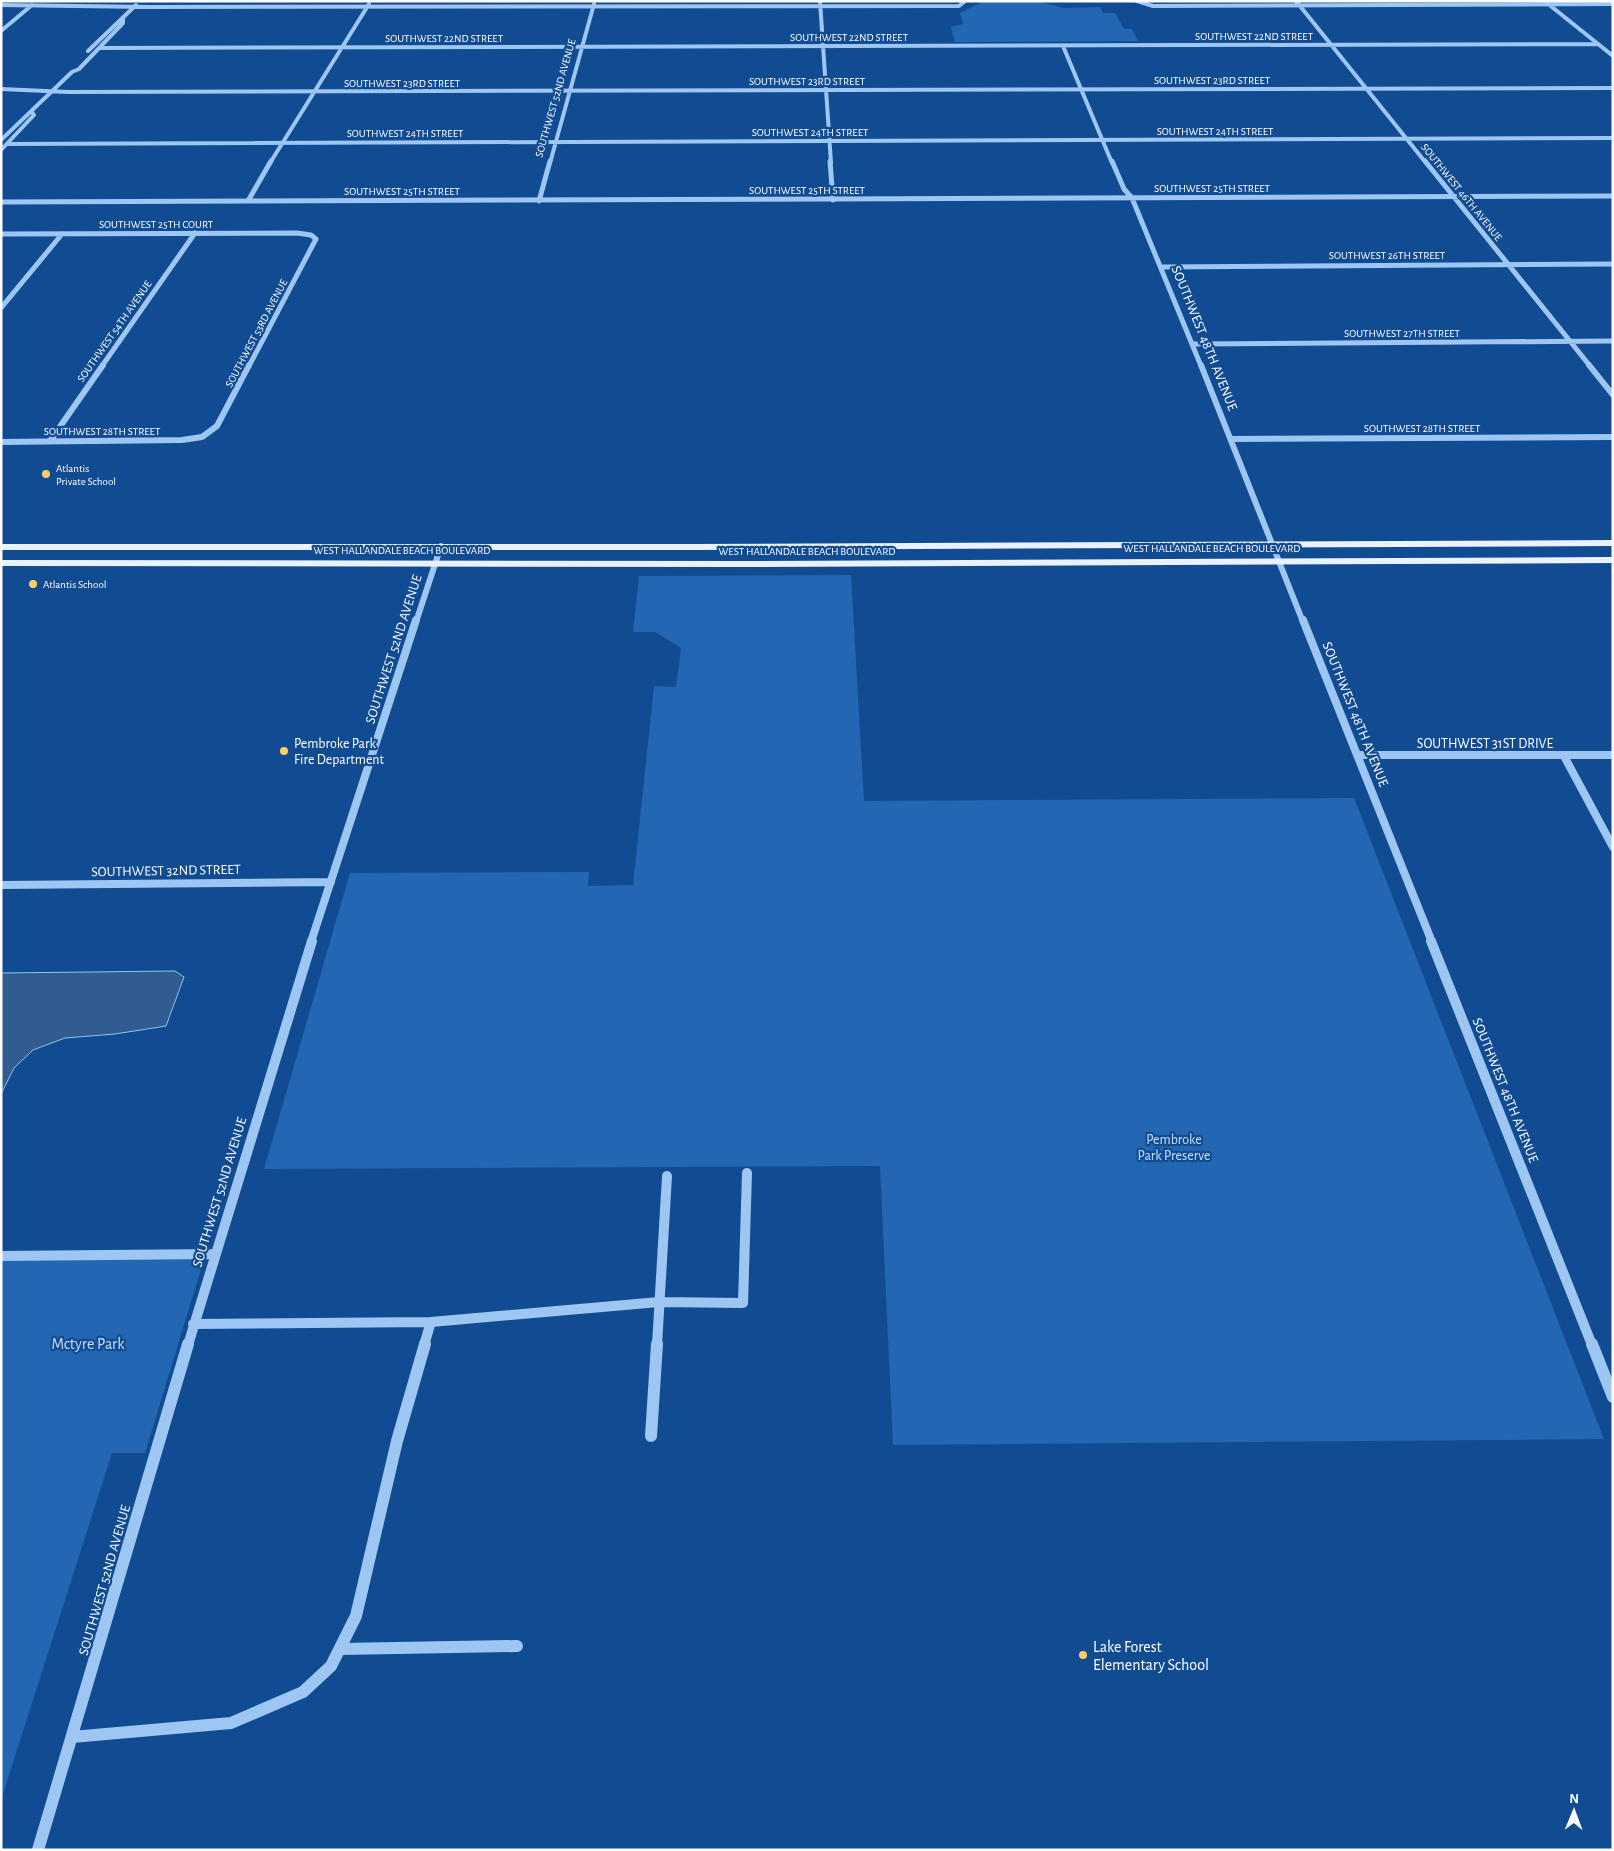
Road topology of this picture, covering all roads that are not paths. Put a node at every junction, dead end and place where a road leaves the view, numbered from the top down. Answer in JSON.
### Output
{"nodes":[{"id":1,"x":141,"y":1,"type":"edge"},
{"id":2,"x":371,"y":1,"type":"edge"},
{"id":3,"x":595,"y":1,"type":"edge"},
{"id":4,"x":965,"y":1,"type":"edge"},
{"id":5,"x":1137,"y":1,"type":"edge"},
{"id":6,"x":1296,"y":1,"type":"edge"},
{"id":7,"x":1546,"y":3,"type":"edge"},
{"id":8,"x":821,"y":4,"type":"edge"},
{"id":9,"x":1613,"y":4,"type":"edge"},
{"id":10,"x":1,"y":5,"type":"edge"},
{"id":11,"x":32,"y":5,"type":"junction"},
{"id":12,"x":1299,"y":6,"type":"junction"},
{"id":13,"x":135,"y":7,"type":"junction"},
{"id":14,"x":367,"y":7,"type":"junction"},
{"id":15,"x":593,"y":7,"type":"junction"},
{"id":16,"x":123,"y":19,"type":"junction"},
{"id":17,"x":1,"y":31,"type":"edge"},
{"id":18,"x":1332,"y":44,"type":"junction"},
{"id":19,"x":1598,"y":44,"type":"junction"},
{"id":20,"x":823,"y":46,"type":"junction"},
{"id":21,"x":1063,"y":46,"type":"junction"},
{"id":22,"x":341,"y":47,"type":"junction"},
{"id":23,"x":582,"y":47,"type":"junction"},
{"id":24,"x":100,"y":48,"type":"junction"},
{"id":25,"x":1613,"y":56,"type":"edge"},
{"id":26,"x":72,"y":72,"type":"junction"},
{"id":27,"x":1366,"y":88,"type":"junction"},
{"id":28,"x":1613,"y":88,"type":"edge"},
{"id":29,"x":1,"y":89,"type":"edge"},
{"id":30,"x":1082,"y":89,"type":"junction"},
{"id":31,"x":826,"y":90,"type":"junction"},
{"id":32,"x":53,"y":91,"type":"junction"},
{"id":33,"x":569,"y":91,"type":"junction"},
{"id":34,"x":313,"y":92,"type":"junction"},
{"id":35,"x":32,"y":112,"type":"junction"},
{"id":36,"x":1613,"y":138,"type":"edge"},
{"id":37,"x":1406,"y":139,"type":"junction"},
{"id":38,"x":1,"y":140,"type":"edge"},
{"id":39,"x":1102,"y":140,"type":"junction"},
{"id":40,"x":829,"y":141,"type":"junction"},
{"id":41,"x":556,"y":142,"type":"junction"},
{"id":42,"x":281,"y":143,"type":"junction"},
{"id":43,"x":7,"y":144,"type":"junction"},
{"id":44,"x":1,"y":150,"type":"edge"},
{"id":45,"x":1453,"y":196,"type":"junction"},
{"id":46,"x":1613,"y":196,"type":"edge"},
{"id":47,"x":1132,"y":198,"type":"junction"},
{"id":48,"x":539,"y":200,"type":"junction"},
{"id":49,"x":833,"y":200,"type":"junction"},
{"id":50,"x":248,"y":201,"type":"junction"},
{"id":51,"x":1,"y":202,"type":"edge"},
{"id":52,"x":195,"y":233,"type":"junction"},
{"id":53,"x":1,"y":234,"type":"edge"},
{"id":54,"x":62,"y":234,"type":"junction"},
{"id":55,"x":311,"y":235,"type":"joint"},
{"id":56,"x":1506,"y":264,"type":"junction"},
{"id":57,"x":1613,"y":264,"type":"edge"},
{"id":58,"x":1161,"y":266,"type":"junction"},
{"id":59,"x":1,"y":308,"type":"edge"},
{"id":60,"x":1570,"y":341,"type":"junction"},
{"id":61,"x":1613,"y":341,"type":"edge"},
{"id":62,"x":1192,"y":344,"type":"junction"},
{"id":63,"x":1613,"y":395,"type":"edge"},
{"id":64,"x":1613,"y":436,"type":"edge"},
{"id":65,"x":202,"y":437,"type":"joint"},
{"id":66,"x":1231,"y":439,"type":"junction"},
{"id":67,"x":50,"y":441,"type":"junction"},
{"id":68,"x":1,"y":442,"type":"edge"},
{"id":69,"x":1613,"y":543,"type":"edge"},
{"id":70,"x":1273,"y":545,"type":"junction"},
{"id":71,"x":441,"y":546,"type":"junction"},
{"id":72,"x":1,"y":547,"type":"edge"},
{"id":73,"x":694,"y":547,"type":"junction"},
{"id":74,"x":1613,"y":552,"type":"edge"},
{"id":75,"x":1280,"y":560,"type":"junction"},
{"id":76,"x":1569,"y":560,"type":"junction"},
{"id":77,"x":1613,"y":560,"type":"edge"},
{"id":78,"x":436,"y":562,"type":"junction"},
{"id":79,"x":1,"y":563,"type":"edge"},
{"id":80,"x":745,"y":564,"type":"junction"},
{"id":81,"x":1358,"y":755,"type":"junction"},
{"id":82,"x":1613,"y":755,"type":"edge"},
{"id":83,"x":1564,"y":756,"type":"junction"},
{"id":84,"x":1613,"y":847,"type":"edge"},
{"id":85,"x":331,"y":882,"type":"junction"},
{"id":86,"x":1,"y":885,"type":"edge"},
{"id":87,"x":747,"y":1173,"type":"dead end"},
{"id":88,"x":666,"y":1176,"type":"dead end"},
{"id":89,"x":214,"y":1254,"type":"junction"},
{"id":90,"x":1,"y":1256,"type":"edge"},
{"id":91,"x":659,"y":1302,"type":"junction"},
{"id":92,"x":431,"y":1322,"type":"junction"},
{"id":93,"x":193,"y":1324,"type":"junction"},
{"id":94,"x":1613,"y":1397,"type":"edge"},
{"id":95,"x":650,"y":1436,"type":"dead end"},
{"id":96,"x":517,"y":1646,"type":"dead end"},
{"id":97,"x":340,"y":1649,"type":"junction"},
{"id":98,"x":72,"y":1737,"type":"junction"},
{"id":99,"x":38,"y":1850,"type":"edge"}],
"edges":[{"from":1,"to":13,"type":"street"},
{"from":2,"to":14,"type":"street"},
{"from":3,"to":15,"type":"street","name":"SOUTHWEST 52ND AVENUE"},
{"from":4,"to":8,"type":"street"},
{"from":5,"to":12,"type":"street"},
{"from":6,"to":12,"type":"street","name":"SOUTHWEST 46TH AVENUE"},
{"from":7,"to":9,"type":"street"},
{"from":7,"to":12,"type":"street"},
{"from":7,"to":19,"type":"street"},
{"from":8,"to":15,"type":"street"},
{"from":8,"to":20,"type":"street"},
{"from":10,"to":11,"type":"street"},
{"from":11,"to":13,"type":"street"},
{"from":11,"to":17,"type":"street"},
{"from":12,"to":18,"type":"street","name":"SOUTHWEST 46TH AVENUE"},
{"from":13,"to":14,"type":"street"},
{"from":13,"to":16,"type":"street"},
{"from":14,"to":15,"type":"street"},
{"from":14,"to":22,"type":"street"},
{"from":15,"to":23,"type":"street","name":"SOUTHWEST 52ND AVENUE"},
{"from":16,"to":24,"type":"street"},
{"from":16,"to":26,"type":"street"},
{"from":18,"to":19,"type":"street","name":"SOUTHWEST 22ND STREET"},
{"from":18,"to":21,"type":"street","name":"SOUTHWEST 22ND STREET"},
{"from":18,"to":27,"type":"street","name":"SOUTHWEST 46TH AVENUE"},
{"from":19,"to":25,"type":"street"},
{"from":20,"to":21,"type":"street","name":"SOUTHWEST 22ND STREET"},
{"from":20,"to":23,"type":"street","name":"SOUTHWEST 22ND STREET"},
{"from":20,"to":31,"type":"street"},
{"from":21,"to":30,"type":"street","name":"SOUTHWEST 48TH AVENUE"},
{"from":22,"to":23,"type":"street","name":"SOUTHWEST 22ND STREET"},
{"from":22,"to":24,"type":"street","name":"SOUTHWEST 22ND STREET"},
{"from":22,"to":34,"type":"street"},
{"from":23,"to":33,"type":"street","name":"SOUTHWEST 52ND AVENUE"},
{"from":24,"to":26,"type":"street"},
{"from":26,"to":32,"type":"street"},
{"from":27,"to":28,"type":"street","name":"SOUTHWEST 23RD STREET"},
{"from":27,"to":30,"type":"street","name":"SOUTHWEST 23RD STREET"},
{"from":27,"to":37,"type":"street","name":"SOUTHWEST 46TH AVENUE"},
{"from":29,"to":32,"type":"street","name":"SOUTHWEST 23RD STREET"},
{"from":30,"to":31,"type":"street","name":"SOUTHWEST 23RD STREET"},
{"from":30,"to":39,"type":"street","name":"SOUTHWEST 48TH AVENUE"},
{"from":31,"to":33,"type":"street","name":"SOUTHWEST 23RD STREET"},
{"from":31,"to":40,"type":"street"},
{"from":32,"to":34,"type":"street","name":"SOUTHWEST 23RD STREET"},
{"from":32,"to":35,"type":"street"},
{"from":33,"to":34,"type":"street","name":"SOUTHWEST 23RD STREET"},
{"from":33,"to":41,"type":"street","name":"SOUTHWEST 52ND AVENUE"},
{"from":34,"to":42,"type":"street"},
{"from":35,"to":38,"type":"street"},
{"from":35,"to":43,"type":"street"},
{"from":36,"to":37,"type":"street","name":"SOUTHWEST 24TH STREET"},
{"from":37,"to":39,"type":"street","name":"SOUTHWEST 24TH STREET"},
{"from":37,"to":45,"type":"street","name":"SOUTHWEST 46TH AVENUE"},
{"from":39,"to":40,"type":"street","name":"SOUTHWEST 24TH STREET"},
{"from":39,"to":47,"type":"street","name":"SOUTHWEST 48TH AVENUE"},
{"from":40,"to":41,"type":"street","name":"SOUTHWEST 24TH STREET"},
{"from":40,"to":49,"type":"street"},
{"from":41,"to":42,"type":"street","name":"SOUTHWEST 24TH STREET"},
{"from":41,"to":48,"type":"street","name":"SOUTHWEST 52ND AVENUE"},
{"from":42,"to":43,"type":"street","name":"SOUTHWEST 24TH STREET"},
{"from":42,"to":50,"type":"street"},
{"from":43,"to":44,"type":"street"},
{"from":45,"to":46,"type":"street","name":"SOUTHWEST 25TH STREET"},
{"from":45,"to":47,"type":"street","name":"SOUTHWEST 25TH STREET"},
{"from":45,"to":56,"type":"street","name":"SOUTHWEST 46TH AVENUE"},
{"from":47,"to":49,"type":"street","name":"SOUTHWEST 25TH STREET"},
{"from":47,"to":58,"type":"street","name":"SOUTHWEST 48TH AVENUE"},
{"from":48,"to":49,"type":"street","name":"SOUTHWEST 25TH STREET"},
{"from":48,"to":50,"type":"street","name":"SOUTHWEST 25TH STREET"},
{"from":50,"to":51,"type":"street","name":"SOUTHWEST 25TH STREET"},
{"from":52,"to":54,"type":"street","name":"SOUTHWEST 25TH COURT"},
{"from":52,"to":55,"type":"street","name":"SOUTHWEST 25TH COURT"},
{"from":52,"to":67,"type":"street","name":"SOUTHWEST 54TH AVENUE"},
{"from":53,"to":54,"type":"street","name":"SOUTHWEST 25TH COURT"},
{"from":54,"to":59,"type":"street"},
{"from":55,"to":65,"type":"street","name":"SOUTHWEST 53RD AVENUE"},
{"from":56,"to":57,"type":"street","name":"SOUTHWEST 26TH STREET"},
{"from":56,"to":58,"type":"street","name":"SOUTHWEST 26TH STREET"},
{"from":56,"to":60,"type":"street","name":"SOUTHWEST 46TH AVENUE"},
{"from":58,"to":62,"type":"street","name":"SOUTHWEST 48TH AVENUE"},
{"from":60,"to":61,"type":"street","name":"SOUTHWEST 27TH STREET"},
{"from":60,"to":62,"type":"street","name":"SOUTHWEST 27TH STREET"},
{"from":60,"to":63,"type":"street","name":"SOUTHWEST 46TH AVENUE"},
{"from":62,"to":66,"type":"street","name":"SOUTHWEST 48TH AVENUE"},
{"from":64,"to":66,"type":"street","name":"SOUTHWEST 28TH STREET"},
{"from":65,"to":67,"type":"street","name":"SOUTHWEST 28TH STREET"},
{"from":66,"to":70,"type":"street","name":"SOUTHWEST 48TH AVENUE"},
{"from":67,"to":68,"type":"street","name":"SOUTHWEST 28TH STREET"},
{"from":69,"to":70,"type":"main road","name":"WEST HALLANDALE BEACH BOULEVARD"},
{"from":70,"to":73,"type":"main road","name":"WEST HALLANDALE BEACH BOULEVARD"},
{"from":70,"to":75,"type":"street","name":"SOUTHWEST 48TH AVENUE"},
{"from":71,"to":72,"type":"main road","name":"WEST HALLANDALE BEACH BOULEVARD"},
{"from":71,"to":73,"type":"main road","name":"WEST HALLANDALE BEACH BOULEVARD"},
{"from":71,"to":78,"type":"street","name":"SOUTHWEST 52ND AVENUE"},
{"from":73,"to":80,"type":"main road"},
{"from":74,"to":76,"type":"main road"},
{"from":75,"to":76,"type":"main road","name":"WEST HALLANDALE BEACH BOULEVARD"},
{"from":75,"to":80,"type":"main road","name":"WEST HALLANDALE BEACH BOULEVARD"},
{"from":75,"to":81,"type":"street","name":"SOUTHWEST 48TH AVENUE"},
{"from":76,"to":77,"type":"main road","name":"WEST HALLANDALE BEACH BOULEVARD"},
{"from":78,"to":79,"type":"main road","name":"WEST HALLANDALE BEACH BOULEVARD"},
{"from":78,"to":80,"type":"main road","name":"WEST HALLANDALE BEACH BOULEVARD"},
{"from":78,"to":85,"type":"street","name":"SOUTHWEST 52ND AVENUE"},
{"from":81,"to":83,"type":"street","name":"SOUTHWEST 31ST DRIVE"},
{"from":81,"to":94,"type":"street","name":"SOUTHWEST 48TH AVENUE"},
{"from":82,"to":83,"type":"street","name":"SOUTHWEST 31ST DRIVE"},
{"from":83,"to":84,"type":"street"},
{"from":85,"to":86,"type":"street","name":"SOUTHWEST 32ND STREET"},
{"from":85,"to":89,"type":"street","name":"SOUTHWEST 52ND AVENUE"},
{"from":87,"to":91,"type":"street"},
{"from":88,"to":91,"type":"street"},
{"from":89,"to":90,"type":"street"},
{"from":89,"to":93,"type":"street","name":"SOUTHWEST 52ND AVENUE"},
{"from":91,"to":92,"type":"street"},
{"from":91,"to":95,"type":"street"},
{"from":92,"to":93,"type":"street"},
{"from":92,"to":97,"type":"street"},
{"from":93,"to":98,"type":"street","name":"SOUTHWEST 52ND AVENUE"},
{"from":96,"to":97,"type":"street"},
{"from":97,"to":98,"type":"street"},
{"from":98,"to":99,"type":"street","name":"SOUTHWEST 52ND AVENUE"}]}
